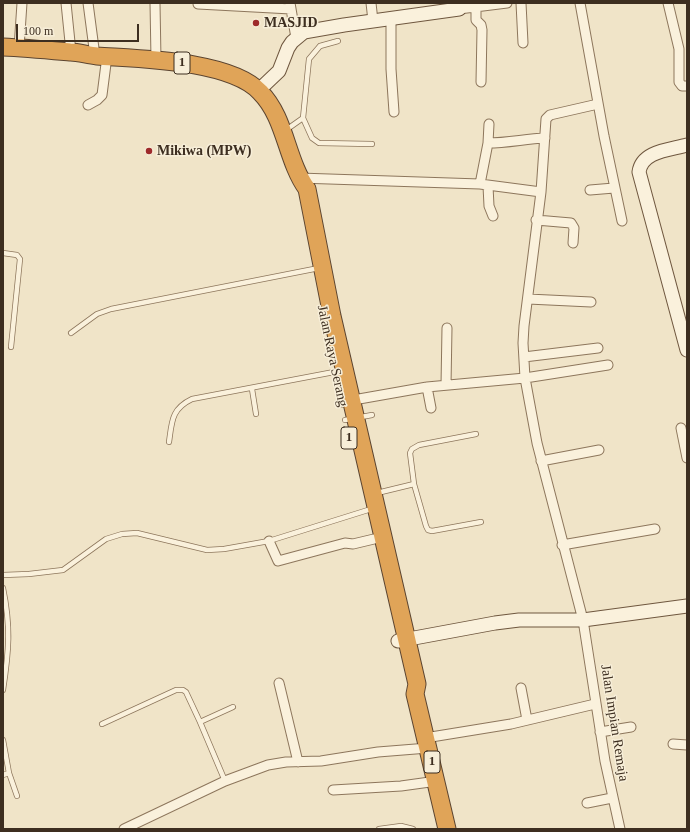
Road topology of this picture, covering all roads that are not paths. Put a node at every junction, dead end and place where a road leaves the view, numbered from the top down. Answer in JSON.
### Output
{"nodes":[{"id":1,"x":22,"y":3,"type":"edge"},
{"id":2,"x":66,"y":3,"type":"edge"},
{"id":3,"x":88,"y":3,"type":"edge"},
{"id":4,"x":155,"y":3,"type":"edge"},
{"id":5,"x":370,"y":3,"type":"edge"},
{"id":6,"x":507,"y":3,"type":"edge"},
{"id":7,"x":521,"y":3,"type":"edge"},
{"id":8,"x":580,"y":3,"type":"edge"},
{"id":9,"x":668,"y":3,"type":"edge"},
{"id":10,"x":198,"y":4,"type":"dead end"},
{"id":11,"x":476,"y":5,"type":"edge"},
{"id":12,"x":291,"y":6,"type":"edge"},
{"id":13,"x":460,"y":6,"type":"edge"},
{"id":14,"x":392,"y":18,"type":"junction"},
{"id":15,"x":373,"y":21,"type":"junction"},
{"id":16,"x":296,"y":38,"type":"junction"},
{"id":17,"x":338,"y":41,"type":"dead end"},
{"id":18,"x":523,"y":43,"type":"dead end"},
{"id":19,"x":11,"y":48,"type":"edge"},
{"id":20,"x":71,"y":52,"type":"junction"},
{"id":21,"x":101,"y":56,"type":"junction"},
{"id":22,"x":156,"y":59,"type":"junction"},
{"id":23,"x":481,"y":82,"type":"dead end"},
{"id":24,"x":687,"y":86,"type":"edge"},
{"id":25,"x":259,"y":90,"type":"junction"},
{"id":26,"x":598,"y":104,"type":"junction"},
{"id":27,"x":88,"y":105,"type":"dead end"},
{"id":28,"x":394,"y":112,"type":"dead end"},
{"id":29,"x":303,"y":118,"type":"junction"},
{"id":30,"x":489,"y":124,"type":"dead end"},
{"id":31,"x":283,"y":132,"type":"junction"},
{"id":32,"x":545,"y":138,"type":"junction"},
{"id":33,"x":488,"y":143,"type":"junction"},
{"id":34,"x":372,"y":144,"type":"dead end"},
{"id":35,"x":687,"y":145,"type":"edge"},
{"id":36,"x":299,"y":178,"type":"junction"},
{"id":37,"x":484,"y":185,"type":"junction"},
{"id":38,"x":614,"y":188,"type":"junction"},
{"id":39,"x":590,"y":190,"type":"dead end"},
{"id":40,"x":541,"y":192,"type":"junction"},
{"id":41,"x":493,"y":216,"type":"dead end"},
{"id":42,"x":536,"y":220,"type":"junction"},
{"id":43,"x":622,"y":221,"type":"dead end"},
{"id":44,"x":572,"y":243,"type":"dead end"},
{"id":45,"x":3,"y":253,"type":"edge"},
{"id":46,"x":318,"y":268,"type":"junction"},
{"id":47,"x":528,"y":299,"type":"junction"},
{"id":48,"x":591,"y":302,"type":"dead end"},
{"id":49,"x":447,"y":328,"type":"dead end"},
{"id":50,"x":71,"y":333,"type":"dead end"},
{"id":51,"x":11,"y":347,"type":"dead end"},
{"id":52,"x":598,"y":348,"type":"dead end"},
{"id":53,"x":687,"y":350,"type":"edge"},
{"id":54,"x":524,"y":357,"type":"junction"},
{"id":55,"x":608,"y":365,"type":"dead end"},
{"id":56,"x":334,"y":372,"type":"junction"},
{"id":57,"x":525,"y":378,"type":"junction"},
{"id":58,"x":446,"y":385,"type":"junction"},
{"id":59,"x":427,"y":387,"type":"junction"},
{"id":60,"x":252,"y":389,"type":"junction"},
{"id":61,"x":347,"y":401,"type":"junction"},
{"id":62,"x":431,"y":408,"type":"dead end"},
{"id":63,"x":256,"y":414,"type":"dead end"},
{"id":64,"x":681,"y":428,"type":"dead end"},
{"id":65,"x":476,"y":434,"type":"dead end"},
{"id":66,"x":169,"y":442,"type":"dead end"},
{"id":67,"x":599,"y":450,"type":"dead end"},
{"id":68,"x":687,"y":458,"type":"edge"},
{"id":69,"x":541,"y":461,"type":"junction"},
{"id":70,"x":414,"y":484,"type":"junction"},
{"id":71,"x":370,"y":500,"type":"junction"},
{"id":72,"x":482,"y":522,"type":"dead end"},
{"id":73,"x":655,"y":529,"type":"dead end"},
{"id":74,"x":374,"y":539,"type":"junction"},
{"id":75,"x":269,"y":541,"type":"junction"},
{"id":76,"x":562,"y":545,"type":"junction"},
{"id":77,"x":3,"y":575,"type":"edge"},
{"id":78,"x":3,"y":588,"type":"edge"},
{"id":79,"x":687,"y":606,"type":"edge"},
{"id":80,"x":583,"y":620,"type":"junction"},
{"id":81,"x":401,"y":640,"type":"junction"},
{"id":82,"x":279,"y":683,"type":"dead end"},
{"id":83,"x":521,"y":688,"type":"dead end"},
{"id":84,"x":3,"y":690,"type":"edge"},
{"id":85,"x":595,"y":704,"type":"junction"},
{"id":86,"x":233,"y":707,"type":"dead end"},
{"id":87,"x":527,"y":720,"type":"junction"},
{"id":88,"x":200,"y":722,"type":"junction"},
{"id":89,"x":102,"y":724,"type":"dead end"},
{"id":90,"x":631,"y":727,"type":"dead end"},
{"id":91,"x":600,"y":732,"type":"junction"},
{"id":92,"x":3,"y":740,"type":"edge"},
{"id":93,"x":426,"y":743,"type":"junction"},
{"id":94,"x":673,"y":744,"type":"dead end"},
{"id":95,"x":687,"y":745,"type":"edge"},
{"id":96,"x":298,"y":762,"type":"junction"},
{"id":97,"x":9,"y":773,"type":"junction"},
{"id":98,"x":3,"y":775,"type":"edge"},
{"id":99,"x":225,"y":781,"type":"junction"},
{"id":100,"x":437,"y":781,"type":"junction"},
{"id":101,"x":333,"y":790,"type":"dead end"},
{"id":102,"x":17,"y":796,"type":"dead end"},
{"id":103,"x":612,"y":798,"type":"junction"},
{"id":104,"x":587,"y":803,"type":"dead end"},
{"id":105,"x":124,"y":829,"type":"edge"},
{"id":106,"x":379,"y":829,"type":"edge"},
{"id":107,"x":413,"y":829,"type":"edge"},
{"id":108,"x":447,"y":829,"type":"edge"},
{"id":109,"x":620,"y":829,"type":"edge"}],
"edges":[{"from":1,"to":19,"type":"street"},
{"from":2,"to":20,"type":"street"},
{"from":3,"to":21,"type":"street"},
{"from":4,"to":22,"type":"street"},
{"from":5,"to":15,"type":"street"},
{"from":6,"to":11,"type":"street"},
{"from":7,"to":18,"type":"street"},
{"from":8,"to":26,"type":"street"},
{"from":9,"to":24,"type":"street"},
{"from":10,"to":12,"type":"street"},
{"from":11,"to":13,"type":"street"},
{"from":11,"to":23,"type":"street"},
{"from":12,"to":16,"type":"street"},
{"from":13,"to":14,"type":"street"},
{"from":14,"to":15,"type":"street"},
{"from":14,"to":28,"type":"street"},
{"from":15,"to":16,"type":"street"},
{"from":16,"to":25,"type":"street"},
{"from":17,"to":29,"type":"lane"},
{"from":19,"to":20,"type":"highway","name":"Jalan Raya Serang","number":"1"},
{"from":20,"to":21,"type":"highway","name":"Jalan Raya Serang","number":"1"},
{"from":21,"to":22,"type":"highway","name":"Jalan Raya Serang","number":"1"},
{"from":21,"to":27,"type":"street"},
{"from":22,"to":25,"type":"highway","name":"Jalan Raya Serang","number":"1"},
{"from":25,"to":31,"type":"highway","name":"Jalan Raya Serang","number":"1"},
{"from":26,"to":32,"type":"street","name":"Jalan Impian Remaja"},
{"from":26,"to":38,"type":"street"},
{"from":29,"to":31,"type":"lane"},
{"from":29,"to":34,"type":"lane"},
{"from":30,"to":33,"type":"street"},
{"from":31,"to":36,"type":"highway","name":"Jalan Raya Serang","number":"1"},
{"from":32,"to":33,"type":"street"},
{"from":32,"to":40,"type":"street","name":"Jalan Impian Remaja"},
{"from":33,"to":37,"type":"street"},
{"from":35,"to":53,"type":"street"},
{"from":36,"to":37,"type":"street"},
{"from":36,"to":46,"type":"highway","name":"Jalan Raya Serang","number":"1"},
{"from":37,"to":40,"type":"street"},
{"from":37,"to":41,"type":"street"},
{"from":38,"to":39,"type":"street"},
{"from":38,"to":43,"type":"street"},
{"from":40,"to":42,"type":"street","name":"Jalan Impian Remaja"},
{"from":42,"to":44,"type":"street"},
{"from":42,"to":47,"type":"street","name":"Jalan Impian Remaja"},
{"from":45,"to":51,"type":"lane"},
{"from":46,"to":50,"type":"lane"},
{"from":46,"to":56,"type":"highway","name":"Jalan Raya Serang","number":"1"},
{"from":46,"to":61,"type":"highway","name":"Jalan Raya Serang","number":"1"},
{"from":47,"to":48,"type":"street"},
{"from":47,"to":54,"type":"street","name":"Jalan Impian Remaja"},
{"from":49,"to":58,"type":"street"},
{"from":52,"to":54,"type":"street"},
{"from":54,"to":57,"type":"street","name":"Jalan Impian Remaja"},
{"from":55,"to":57,"type":"street"},
{"from":56,"to":60,"type":"lane"},
{"from":56,"to":61,"type":"highway","name":"Jalan Raya Serang","number":"1"},
{"from":57,"to":58,"type":"street"},
{"from":57,"to":69,"type":"street","name":"Jalan Impian Remaja"},
{"from":58,"to":59,"type":"street"},
{"from":59,"to":61,"type":"street"},
{"from":59,"to":62,"type":"street"},
{"from":60,"to":63,"type":"lane"},
{"from":60,"to":66,"type":"lane"},
{"from":61,"to":71,"type":"highway","name":"Jalan Raya Serang","number":"1"},
{"from":64,"to":68,"type":"street"},
{"from":65,"to":70,"type":"lane"},
{"from":67,"to":69,"type":"street"},
{"from":69,"to":76,"type":"street","name":"Jalan Impian Remaja"},
{"from":70,"to":71,"type":"lane"},
{"from":70,"to":72,"type":"lane"},
{"from":71,"to":74,"type":"highway","name":"Jalan Raya Serang","number":"1"},
{"from":71,"to":75,"type":"lane"},
{"from":71,"to":81,"type":"highway","name":"Jalan Raya Serang","number":"1"},
{"from":73,"to":76,"type":"street"},
{"from":74,"to":75,"type":"street"},
{"from":74,"to":81,"type":"highway","name":"Jalan Raya Serang","number":"1"},
{"from":75,"to":77,"type":"lane"},
{"from":76,"to":80,"type":"street","name":"Jalan Impian Remaja"},
{"from":78,"to":84,"type":"lane"},
{"from":79,"to":80,"type":"street"},
{"from":80,"to":81,"type":"street"},
{"from":80,"to":85,"type":"street","name":"Jalan Impian Remaja"},
{"from":81,"to":93,"type":"highway","name":"Jalan Raya Serang","number":"1"},
{"from":82,"to":96,"type":"street"},
{"from":83,"to":87,"type":"street"},
{"from":85,"to":87,"type":"street"},
{"from":85,"to":91,"type":"street","name":"Jalan Impian Remaja"},
{"from":86,"to":88,"type":"lane"},
{"from":87,"to":93,"type":"street"},
{"from":88,"to":89,"type":"lane"},
{"from":88,"to":99,"type":"lane"},
{"from":90,"to":91,"type":"street"},
{"from":91,"to":103,"type":"street","name":"Jalan Impian Remaja"},
{"from":92,"to":97,"type":"lane"},
{"from":93,"to":96,"type":"street"},
{"from":93,"to":100,"type":"highway","name":"Jalan Raya Serang","number":"1"},
{"from":94,"to":95,"type":"street"},
{"from":96,"to":99,"type":"street"},
{"from":97,"to":98,"type":"lane"},
{"from":97,"to":102,"type":"lane"},
{"from":99,"to":105,"type":"street"},
{"from":100,"to":101,"type":"street"},
{"from":100,"to":108,"type":"highway","name":"Jalan Raya Serang","number":"1"},
{"from":103,"to":104,"type":"street"},
{"from":103,"to":109,"type":"street","name":"Jalan Impian Remaja"},
{"from":106,"to":107,"type":"lane"}]}
